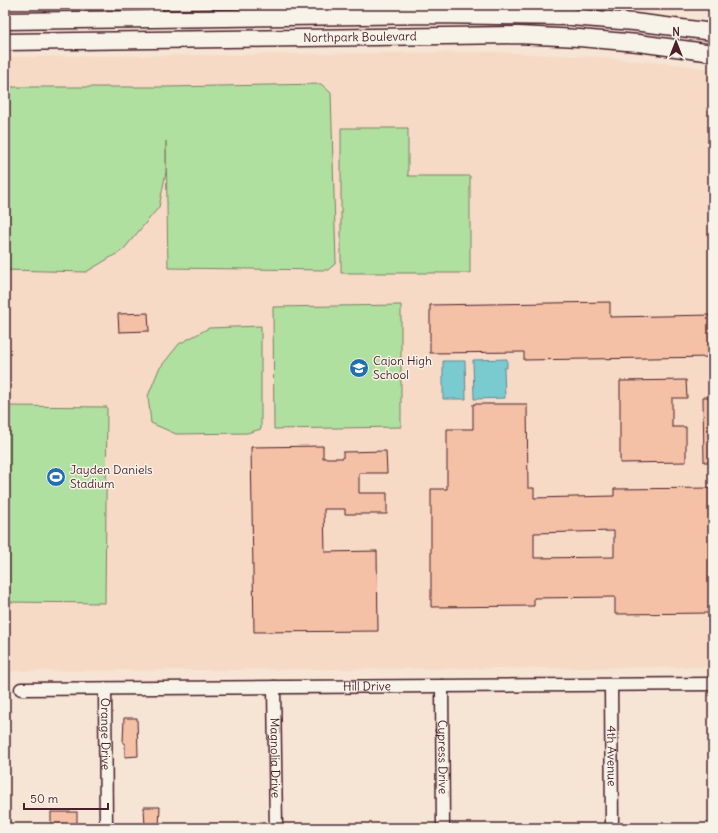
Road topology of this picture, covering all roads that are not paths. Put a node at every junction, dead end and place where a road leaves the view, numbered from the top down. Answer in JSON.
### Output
{"nodes":[{"id":1,"x":434,"y":10,"type":"edge"},
{"id":2,"x":156,"y":12,"type":"edge"},
{"id":3,"x":5,"y":21,"type":"edge"},
{"id":4,"x":713,"y":32,"type":"edge"},
{"id":5,"x":156,"y":40,"type":"junction"},
{"id":6,"x":5,"y":42,"type":"edge"},
{"id":7,"x":713,"y":53,"type":"edge"},
{"id":8,"x":713,"y":684,"type":"edge"},
{"id":9,"x":611,"y":685,"type":"junction"},
{"id":10,"x":442,"y":686,"type":"junction"},
{"id":11,"x":274,"y":688,"type":"junction"},
{"id":12,"x":105,"y":689,"type":"junction"},
{"id":13,"x":21,"y":690,"type":"dead end"},
{"id":14,"x":106,"y":828,"type":"edge"},
{"id":15,"x":276,"y":828,"type":"edge"},
{"id":16,"x":443,"y":828,"type":"edge"},
{"id":17,"x":612,"y":828,"type":"edge"}],
"edges":[{"from":1,"to":2,"type":"main road"},
{"from":1,"to":4,"type":"main road"},
{"from":2,"to":3,"type":"main road"},
{"from":2,"to":5,"type":"main road"},
{"from":5,"to":6,"type":"main road","name":"Northpark Boulevard"},
{"from":5,"to":7,"type":"main road","name":"Northpark Boulevard"},
{"from":8,"to":9,"type":"street","name":"Hill Drive"},
{"from":9,"to":10,"type":"street","name":"Hill Drive"},
{"from":9,"to":17,"type":"street","name":"4th Avenue"},
{"from":10,"to":11,"type":"street","name":"Hill Drive"},
{"from":10,"to":16,"type":"street","name":"Cypress Drive"},
{"from":11,"to":12,"type":"street","name":"Hill Drive"},
{"from":11,"to":15,"type":"street","name":"Magnolia Drive"},
{"from":12,"to":13,"type":"street","name":"Hill Drive"},
{"from":12,"to":14,"type":"street","name":"Orange Drive"}]}
